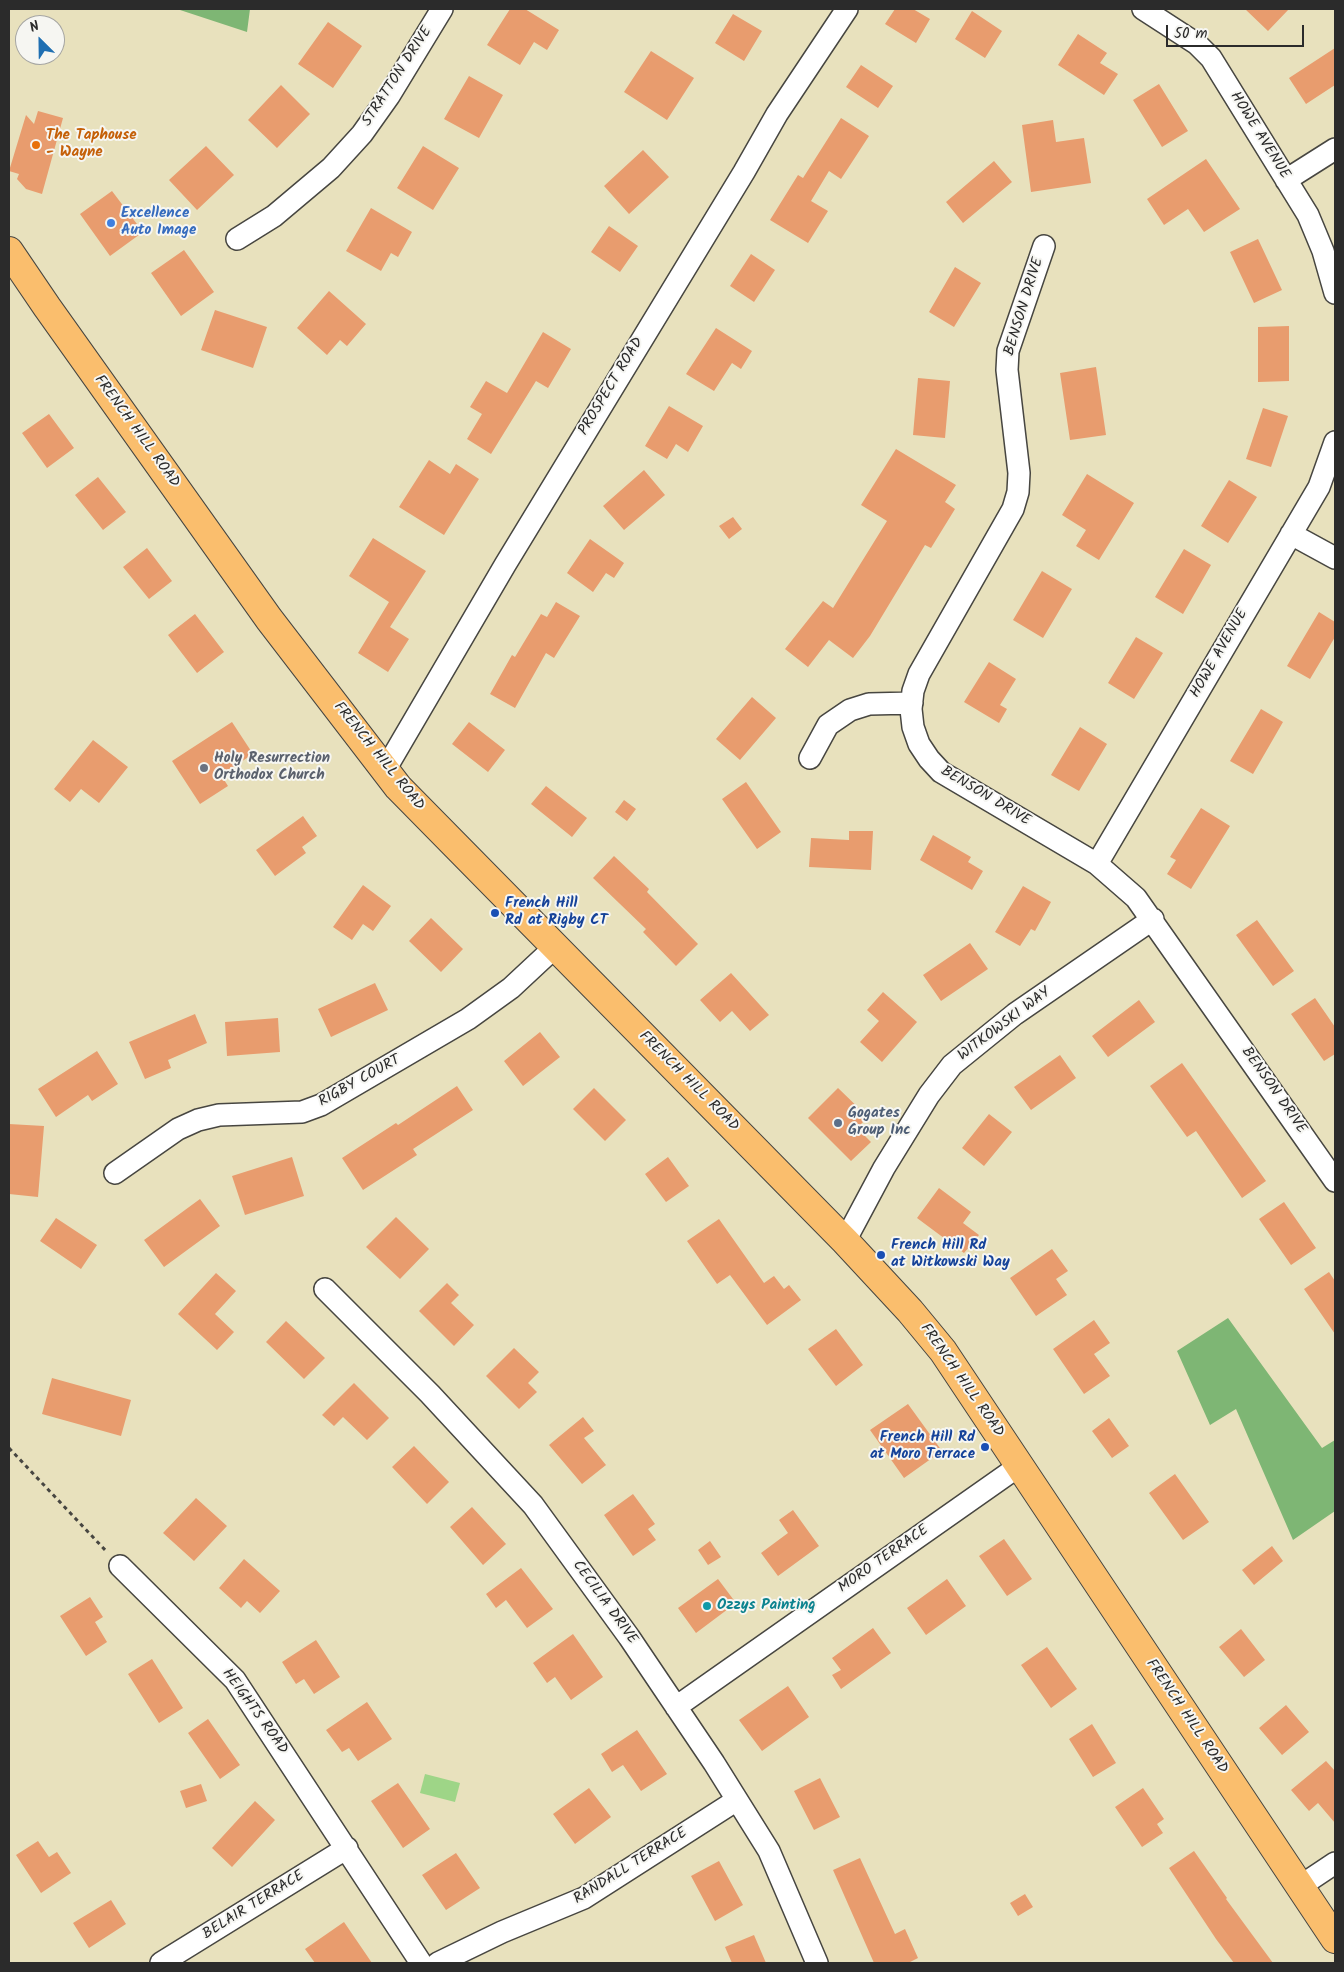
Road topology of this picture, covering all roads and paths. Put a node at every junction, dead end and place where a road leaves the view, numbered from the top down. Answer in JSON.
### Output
{"nodes":[{"id":1,"x":442,"y":9,"type":"edge"},
{"id":2,"x":847,"y":9,"type":"edge"},
{"id":3,"x":1143,"y":9,"type":"edge"},
{"id":4,"x":1335,"y":149,"type":"edge"},
{"id":5,"x":1286,"y":180,"type":"junction"},
{"id":6,"x":237,"y":239,"type":"dead end"},
{"id":7,"x":1044,"y":246,"type":"dead end"},
{"id":8,"x":9,"y":250,"type":"edge"},
{"id":9,"x":1335,"y":293,"type":"edge"},
{"id":10,"x":1335,"y":442,"type":"edge"},
{"id":11,"x":1291,"y":534,"type":"junction"},
{"id":12,"x":1335,"y":558,"type":"edge"},
{"id":13,"x":912,"y":703,"type":"junction"},
{"id":14,"x":810,"y":758,"type":"dead end"},
{"id":15,"x":385,"y":770,"type":"junction"},
{"id":16,"x":1097,"y":864,"type":"junction"},
{"id":17,"x":1153,"y":919,"type":"junction"},
{"id":18,"x":555,"y":947,"type":"junction"},
{"id":19,"x":115,"y":1173,"type":"dead end"},
{"id":20,"x":1335,"y":1181,"type":"edge"},
{"id":21,"x":845,"y":1241,"type":"junction"},
{"id":22,"x":325,"y":1289,"type":"dead end"},
{"id":23,"x":9,"y":1448,"type":"edge"},
{"id":24,"x":1019,"y":1466,"type":"junction"},
{"id":25,"x":120,"y":1566,"type":"joint"},
{"id":26,"x":676,"y":1707,"type":"junction"},
{"id":27,"x":738,"y":1800,"type":"junction"},
{"id":28,"x":347,"y":1848,"type":"junction"},
{"id":29,"x":1335,"y":1863,"type":"edge"},
{"id":30,"x":1299,"y":1887,"type":"junction"},
{"id":31,"x":1335,"y":1939,"type":"edge"},
{"id":32,"x":161,"y":1963,"type":"edge"},
{"id":33,"x":421,"y":1963,"type":"edge"},
{"id":34,"x":438,"y":1963,"type":"edge"},
{"id":35,"x":817,"y":1963,"type":"edge"}],
"edges":[{"from":1,"to":6,"type":"street","name":"STRATTON DRIVE"},
{"from":2,"to":15,"type":"street","name":"PROSPECT ROAD"},
{"from":3,"to":5,"type":"street","name":"HOWE AVENUE"},
{"from":4,"to":5,"type":"street"},
{"from":5,"to":9,"type":"street","name":"HOWE AVENUE"},
{"from":7,"to":13,"type":"street","name":"BENSON DRIVE"},
{"from":8,"to":15,"type":"main road","name":"FRENCH HILL ROAD"},
{"from":10,"to":11,"type":"street","name":"HOWE AVENUE"},
{"from":11,"to":12,"type":"street"},
{"from":11,"to":16,"type":"street","name":"HOWE AVENUE"},
{"from":13,"to":14,"type":"street"},
{"from":13,"to":16,"type":"street","name":"BENSON DRIVE"},
{"from":15,"to":18,"type":"main road","name":"FRENCH HILL ROAD"},
{"from":16,"to":17,"type":"street","name":"BENSON DRIVE"},
{"from":17,"to":20,"type":"street","name":"BENSON DRIVE"},
{"from":17,"to":21,"type":"street","name":"WITKOWSKI WAY"},
{"from":18,"to":19,"type":"street","name":"RIGBY COURT"},
{"from":18,"to":21,"type":"main road","name":"FRENCH HILL ROAD"},
{"from":21,"to":24,"type":"main road","name":"FRENCH HILL ROAD"},
{"from":22,"to":26,"type":"street","name":"CECILIA DRIVE"},
{"from":23,"to":25,"type":"path"},
{"from":24,"to":26,"type":"street","name":"MORO TERRACE"},
{"from":24,"to":30,"type":"main road","name":"FRENCH HILL ROAD"},
{"from":25,"to":28,"type":"street","name":"HEIGHTS ROAD"},
{"from":26,"to":27,"type":"street","name":"CECILIA DRIVE"},
{"from":27,"to":34,"type":"street","name":"RANDALL TERRACE"},
{"from":27,"to":35,"type":"street","name":"CECILIA DRIVE"},
{"from":28,"to":32,"type":"street","name":"BELAIR TERRACE"},
{"from":28,"to":33,"type":"street","name":"HEIGHTS ROAD"},
{"from":29,"to":30,"type":"street"},
{"from":30,"to":31,"type":"main road","name":"FRENCH HILL ROAD"}]}
